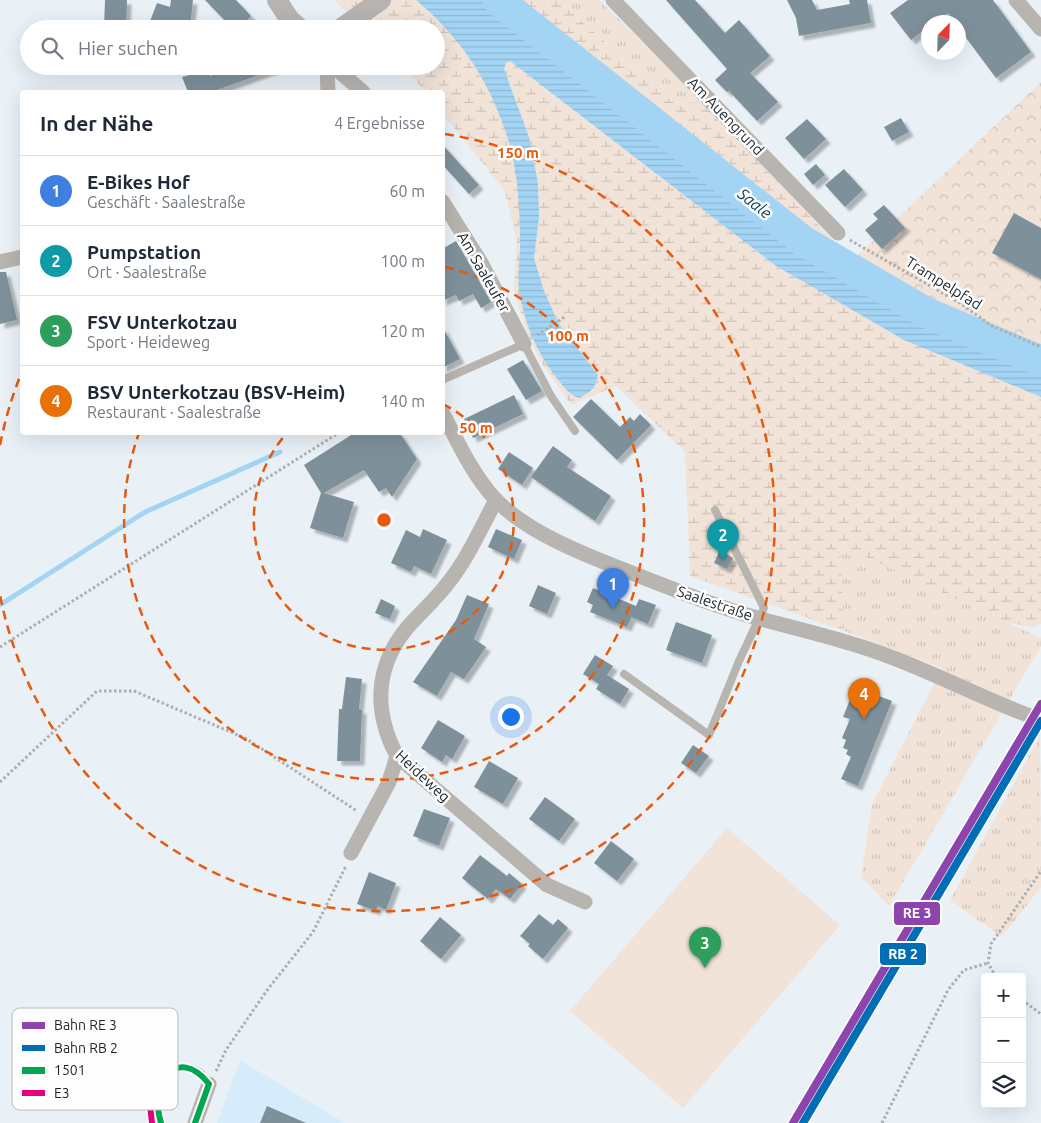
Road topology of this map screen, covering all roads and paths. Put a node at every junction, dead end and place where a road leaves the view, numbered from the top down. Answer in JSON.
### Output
{"nodes":[{"id":1,"x":277,"y":0,"type":"edge"},
{"id":2,"x":381,"y":0,"type":"edge"},
{"id":3,"x":613,"y":0,"type":"edge"},
{"id":4,"x":1016,"y":0,"type":"edge"},
{"id":5,"x":290,"y":20,"type":"edge"},
{"id":6,"x":354,"y":20,"type":"edge"},
{"id":7,"x":1041,"y":29,"type":"edge"},
{"id":8,"x":327,"y":75,"type":"edge"},
{"id":9,"x":343,"y":75,"type":"edge"},
{"id":10,"x":328,"y":90,"type":"edge"},
{"id":11,"x":361,"y":90,"type":"edge"},
{"id":12,"x":445,"y":205,"type":"edge"},
{"id":13,"x":838,"y":233,"type":"joint"},
{"id":14,"x":20,"y":257,"type":"edge"},
{"id":15,"x":0,"y":262,"type":"edge"},
{"id":16,"x":566,"y":316,"type":"dead end"},
{"id":17,"x":527,"y":342,"type":"junction"},
{"id":18,"x":1041,"y":347,"type":"edge"},
{"id":19,"x":445,"y":379,"type":"edge"},
{"id":20,"x":445,"y":417,"type":"edge"},
{"id":21,"x":575,"y":431,"type":"dead end"},
{"id":22,"x":335,"y":435,"type":"edge"},
{"id":23,"x":496,"y":500,"type":"junction"},
{"id":24,"x":714,"y":510,"type":"dead end"},
{"id":25,"x":759,"y":619,"type":"junction"},
{"id":26,"x":0,"y":647,"type":"edge"},
{"id":27,"x":624,"y":674,"type":"dead end"},
{"id":28,"x":1041,"y":720,"type":"edge"},
{"id":29,"x":397,"y":756,"type":"junction"},
{"id":30,"x":0,"y":782,"type":"edge"},
{"id":31,"x":370,"y":819,"type":"junction"},
{"id":32,"x":352,"y":853,"type":"joint"},
{"id":33,"x":1041,"y":871,"type":"edge"},
{"id":34,"x":585,"y":902,"type":"dead end"},
{"id":35,"x":988,"y":963,"type":"junction"},
{"id":36,"x":994,"y":973,"type":"edge"},
{"id":37,"x":1026,"y":1003,"type":"edge"},
{"id":38,"x":1041,"y":1014,"type":"edge"},
{"id":39,"x":178,"y":1068,"type":"edge"},
{"id":40,"x":209,"y":1084,"type":"junction"},
{"id":41,"x":160,"y":1110,"type":"edge"},
{"id":42,"x":161,"y":1123,"type":"edge"},
{"id":43,"x":195,"y":1123,"type":"edge"},
{"id":44,"x":882,"y":1123,"type":"edge"}],
"edges":[{"from":1,"to":5,"type":"street"},
{"from":2,"to":6,"type":"street"},
{"from":3,"to":13,"type":"street","name":"Am Auengrund"},
{"from":4,"to":7,"type":"street"},
{"from":8,"to":10,"type":"street"},
{"from":9,"to":11,"type":"street"},
{"from":12,"to":17,"type":"street","name":"Am Saaleufer"},
{"from":13,"to":18,"type":"path","name":"Trampelpfad"},
{"from":14,"to":15,"type":"street"},
{"from":16,"to":17,"type":"path"},
{"from":17,"to":19,"type":"lane"},
{"from":17,"to":21,"type":"lane","name":"Am Saaleufer"},
{"from":20,"to":23,"type":"street","name":"Saalestraße"},
{"from":22,"to":26,"type":"path"},
{"from":23,"to":25,"type":"street","name":"Saalestraße"},
{"from":23,"to":29,"type":"street","name":"Heideweg"},
{"from":24,"to":25,"type":"lane"},
{"from":25,"to":27,"type":"lane"},
{"from":25,"to":28,"type":"street","name":"Saalestraße"},
{"from":29,"to":31,"type":"street"},
{"from":29,"to":34,"type":"street","name":"Heideweg"},
{"from":30,"to":31,"type":"path"},
{"from":31,"to":32,"type":"street"},
{"from":32,"to":40,"type":"path"},
{"from":33,"to":35,"type":"path"},
{"from":35,"to":36,"type":"path"},
{"from":35,"to":44,"type":"path"},
{"from":37,"to":38,"type":"path"},
{"from":39,"to":40,"type":"lane"},
{"from":40,"to":43,"type":"street"},
{"from":41,"to":42,"type":"lane"}]}
